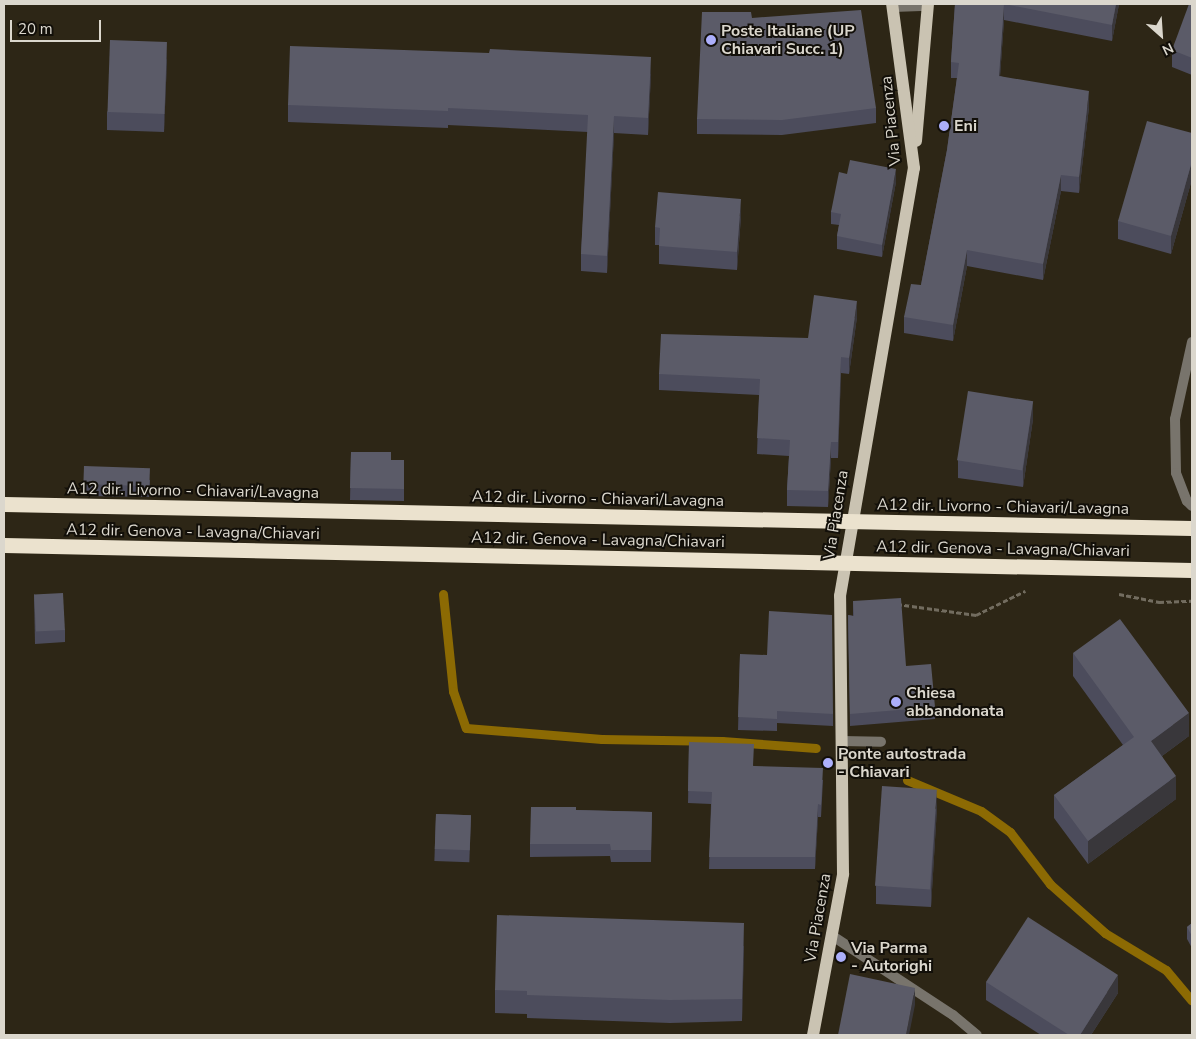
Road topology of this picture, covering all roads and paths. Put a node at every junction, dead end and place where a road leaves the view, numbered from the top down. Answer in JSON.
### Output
{"nodes":[{"id":1,"x":928,"y":5,"type":"edge"},
{"id":2,"x":893,"y":6,"type":"edge"},
{"id":3,"x":914,"y":168,"type":"junction"},
{"id":4,"x":1192,"y":342,"type":"edge"},
{"id":5,"x":4,"y":504,"type":"edge"},
{"id":6,"x":1192,"y":506,"type":"edge"},
{"id":7,"x":1192,"y":528,"type":"edge"},
{"id":8,"x":4,"y":545,"type":"edge"},
{"id":9,"x":1192,"y":570,"type":"edge"},
{"id":10,"x":1033,"y":586,"type":"dead end"},
{"id":11,"x":1113,"y":592,"type":"dead end"},
{"id":12,"x":1192,"y":601,"type":"edge"},
{"id":13,"x":888,"y":603,"type":"edge"},
{"id":14,"x":842,"y":740,"type":"junction"},
{"id":15,"x":881,"y":742,"type":"dead end"},
{"id":16,"x":831,"y":935,"type":"junction"},
{"id":17,"x":813,"y":1035,"type":"edge"},
{"id":18,"x":977,"y":1035,"type":"edge"}],
"edges":[{"from":1,"to":2,"type":"street"},
{"from":1,"to":3,"type":"main road"},
{"from":2,"to":3,"type":"main road","name":"Via Piacenza"},
{"from":3,"to":14,"type":"main road","name":"Via Piacenza"},
{"from":4,"to":6,"type":"street"},
{"from":5,"to":7,"type":"highway","name":"A12 dir. Livorno - Chiavari/Lavagna","bridge":true},
{"from":8,"to":9,"type":"highway","name":"A12 dir. Genova - Lavagna/Chiavari","bridge":true},
{"from":10,"to":13,"type":"path"},
{"from":11,"to":12,"type":"path"},
{"from":14,"to":15,"type":"street"},
{"from":14,"to":16,"type":"main road","name":"Via Piacenza"},
{"from":16,"to":17,"type":"main road","name":"Via Piacenza"},
{"from":16,"to":18,"type":"street"}]}
